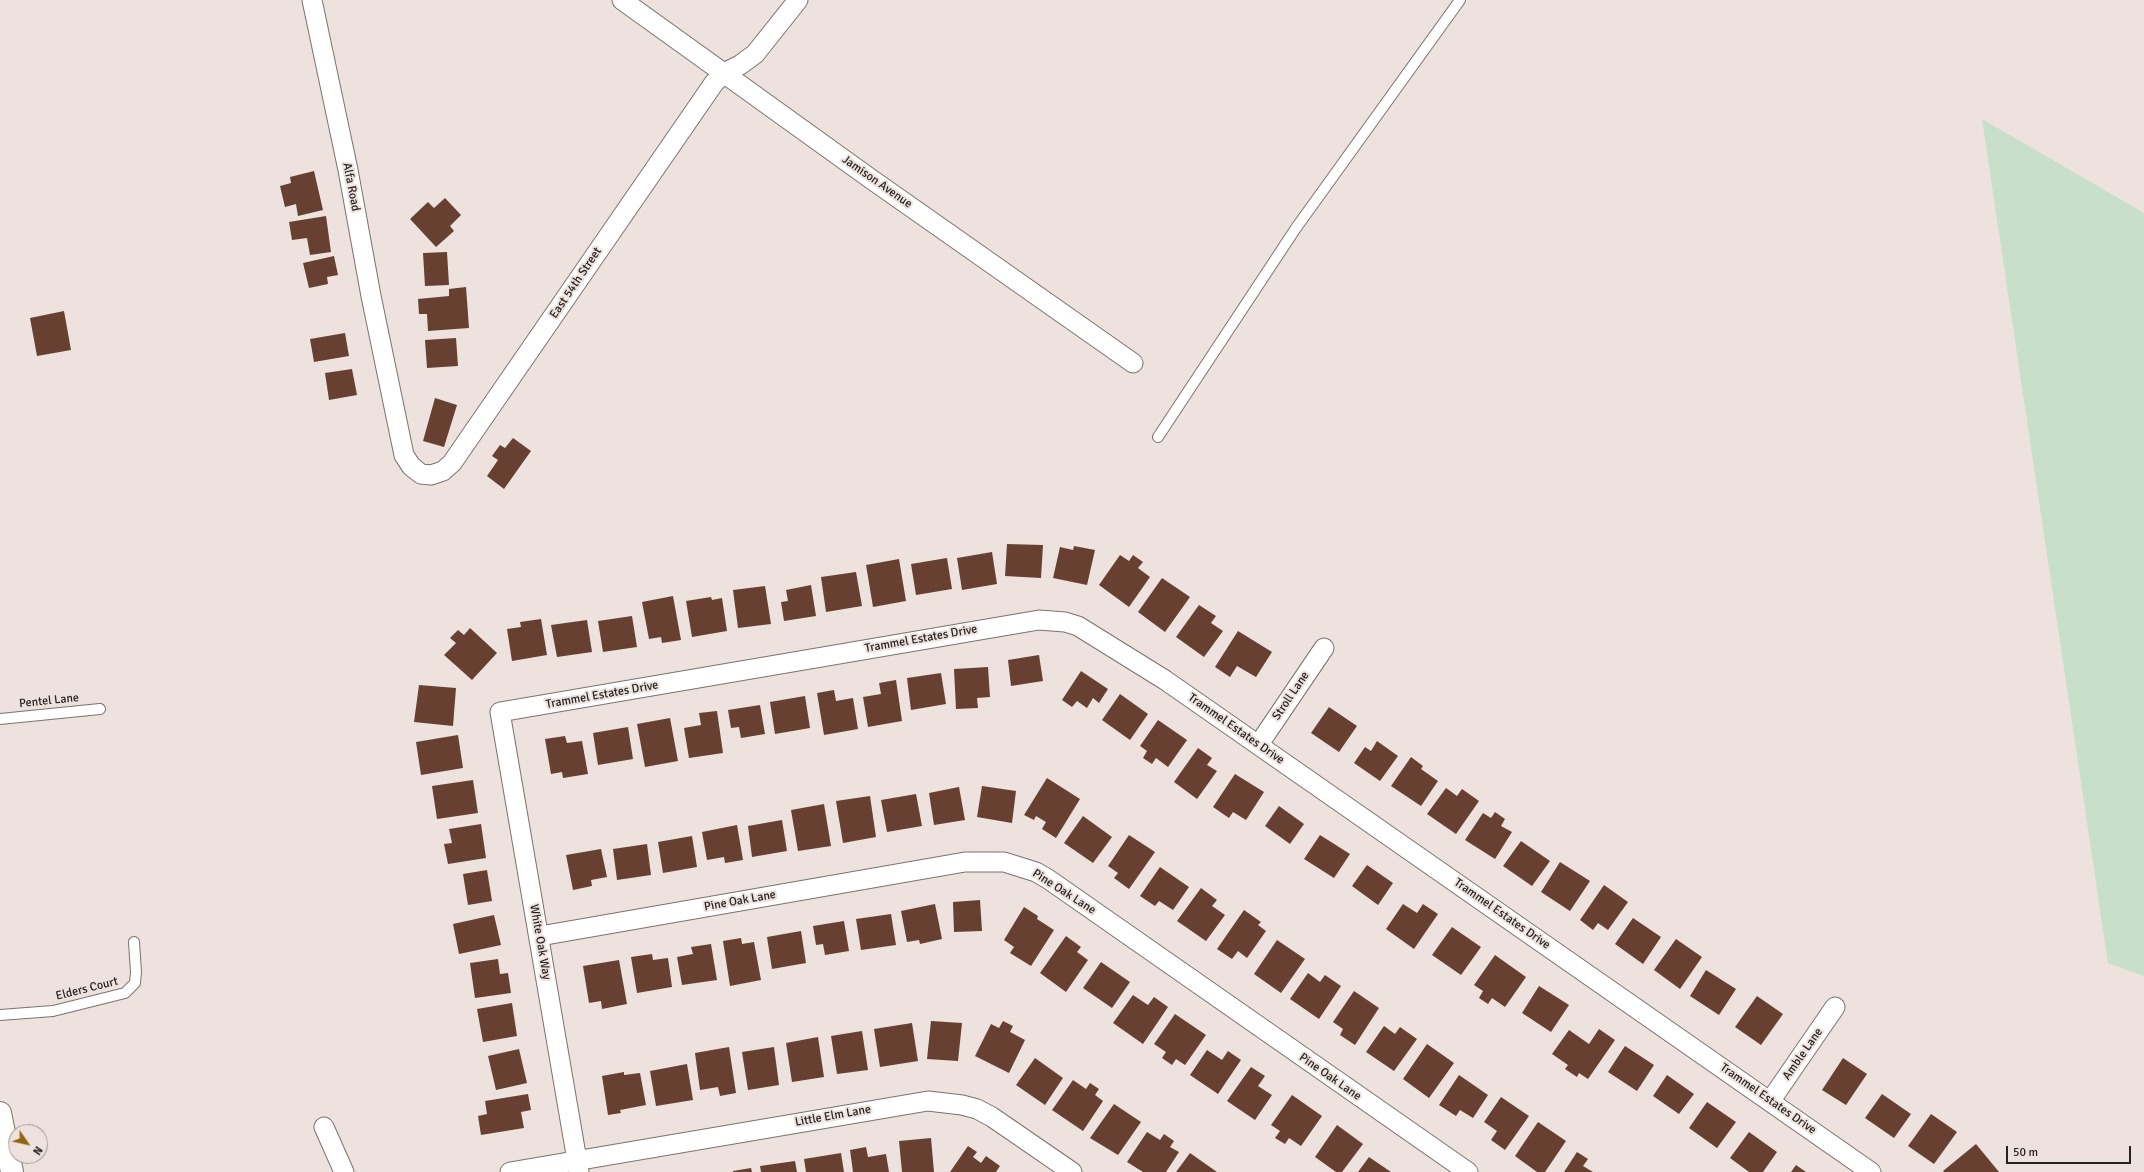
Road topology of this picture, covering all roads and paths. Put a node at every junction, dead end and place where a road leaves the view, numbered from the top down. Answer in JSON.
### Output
{"nodes":[{"id":1,"x":312,"y":0,"type":"edge"},
{"id":2,"x":622,"y":0,"type":"edge"},
{"id":3,"x":798,"y":0,"type":"edge"},
{"id":4,"x":1460,"y":0,"type":"edge"},
{"id":5,"x":724,"y":73,"type":"junction"},
{"id":6,"x":1133,"y":362,"type":"dead end"},
{"id":7,"x":387,"y":374,"type":"joint"},
{"id":8,"x":1158,"y":436,"type":"dead end"},
{"id":9,"x":1324,"y":648,"type":"dead end"},
{"id":10,"x":100,"y":709,"type":"dead end"},
{"id":11,"x":500,"y":712,"type":"joint"},
{"id":12,"x":0,"y":719,"type":"edge"},
{"id":13,"x":1259,"y":744,"type":"junction"},
{"id":14,"x":540,"y":936,"type":"junction"},
{"id":15,"x":134,"y":942,"type":"dead end"},
{"id":16,"x":1835,"y":1007,"type":"dead end"},
{"id":17,"x":0,"y":1015,"type":"edge"},
{"id":18,"x":1770,"y":1100,"type":"junction"},
{"id":19,"x":0,"y":1113,"type":"edge"},
{"id":20,"x":324,"y":1127,"type":"dead end"},
{"id":21,"x":578,"y":1166,"type":"edge"},
{"id":22,"x":12,"y":1172,"type":"edge"},
{"id":23,"x":344,"y":1172,"type":"edge"},
{"id":24,"x":510,"y":1172,"type":"edge"},
{"id":25,"x":1072,"y":1172,"type":"edge"},
{"id":26,"x":1468,"y":1172,"type":"edge"},
{"id":27,"x":1871,"y":1172,"type":"edge"}],
"edges":[{"from":1,"to":7,"type":"street","name":"Alfa Road"},
{"from":2,"to":5,"type":"street","name":"Jamison Avenue"},
{"from":3,"to":5,"type":"street","name":"East 54th Street"},
{"from":4,"to":8,"type":"lane"},
{"from":5,"to":6,"type":"street","name":"Jamison Avenue"},
{"from":5,"to":7,"type":"street","name":"East 54th Street"},
{"from":9,"to":13,"type":"street","name":"Stroll Lane"},
{"from":10,"to":12,"type":"lane","name":"Pentel Lane"},
{"from":11,"to":13,"type":"street","name":"Trammel Estates Drive"},
{"from":11,"to":14,"type":"street","name":"White Oak Way"},
{"from":13,"to":18,"type":"street","name":"Trammel Estates Drive"},
{"from":14,"to":21,"type":"street","name":"White Oak Way"},
{"from":14,"to":26,"type":"street","name":"Pine Oak Lane"},
{"from":15,"to":17,"type":"lane","name":"Elders Court"},
{"from":16,"to":18,"type":"street","name":"Amble Lane"},
{"from":18,"to":27,"type":"street","name":"Trammel Estates Drive"},
{"from":19,"to":22,"type":"street"},
{"from":20,"to":23,"type":"street"},
{"from":21,"to":24,"type":"street","name":"Little Elm Lane"},
{"from":21,"to":25,"type":"street","name":"Little Elm Lane"}]}
